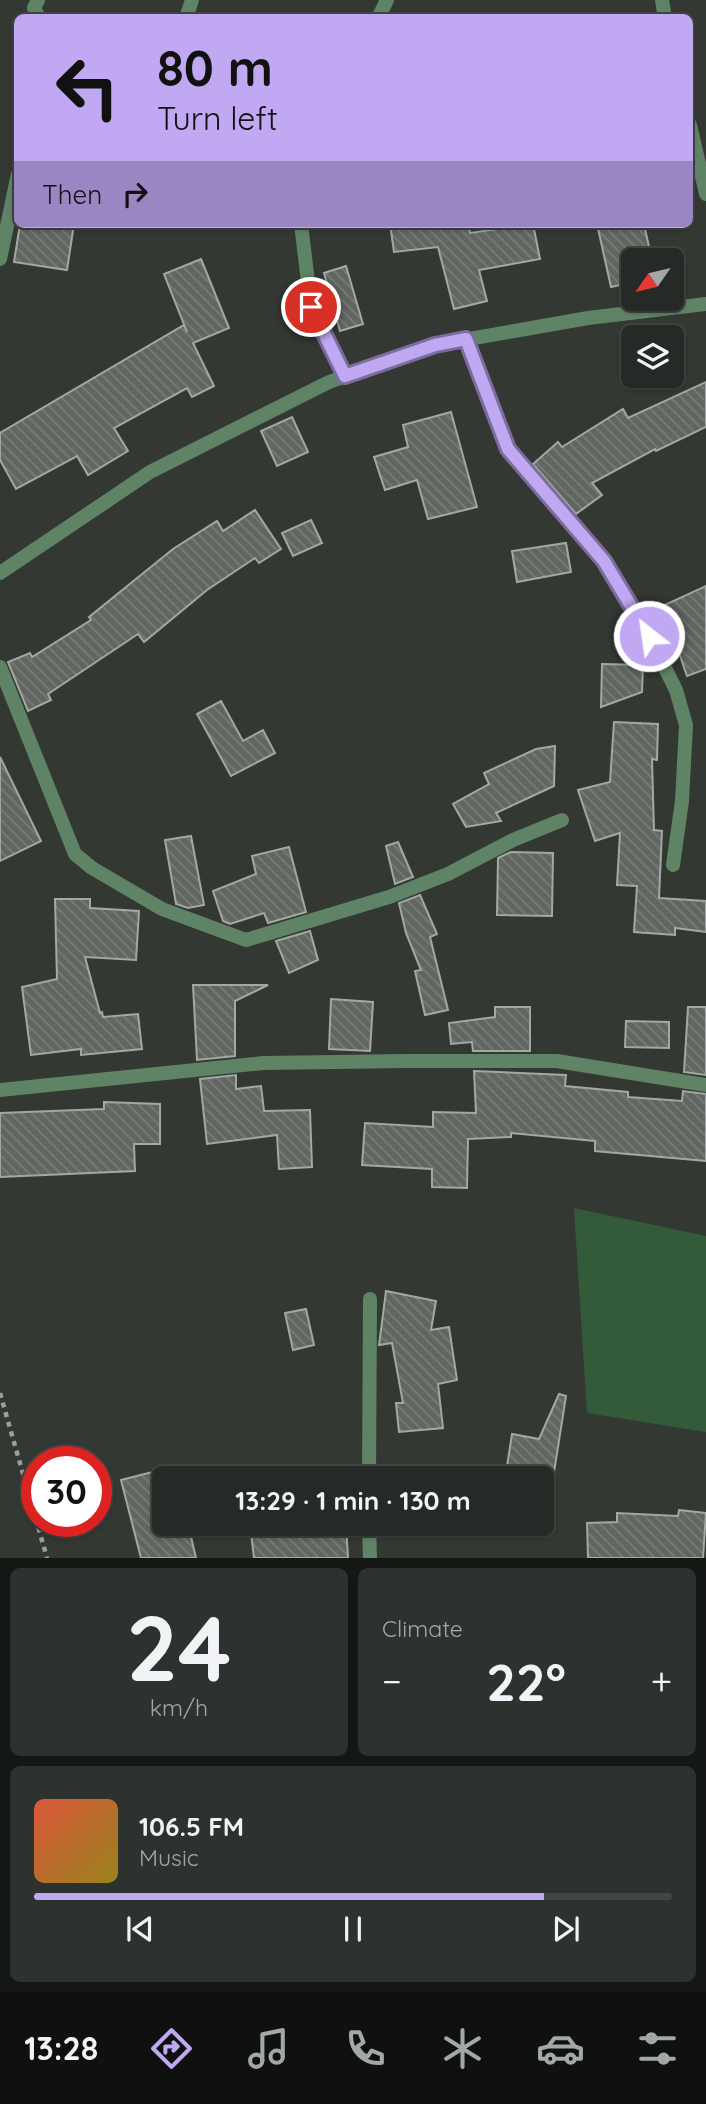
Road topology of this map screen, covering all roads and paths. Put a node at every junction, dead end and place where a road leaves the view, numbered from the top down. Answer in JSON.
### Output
{"nodes":[{"id":1,"x":693,"y":138,"type":"edge"},
{"id":2,"x":14,"y":193,"type":"edge"},
{"id":3,"x":706,"y":194,"type":"edge"},
{"id":4,"x":301,"y":228,"type":"edge"},
{"id":5,"x":0,"y":259,"type":"edge"},
{"id":6,"x":706,"y":304,"type":"edge"},
{"id":7,"x":466,"y":339,"type":"junction"},
{"id":8,"x":345,"y":376,"type":"junction"},
{"id":9,"x":0,"y":573,"type":"edge"},
{"id":10,"x":0,"y":667,"type":"edge"},
{"id":11,"x":562,"y":820,"type":"dead end"},
{"id":12,"x":673,"y":865,"type":"dead end"},
{"id":13,"x":706,"y":1086,"type":"edge"},
{"id":14,"x":0,"y":1090,"type":"edge"},
{"id":15,"x":370,"y":1299,"type":"dead end"},
{"id":16,"x":0,"y":1392,"type":"edge"},
{"id":17,"x":369,"y":1466,"type":"edge"},
{"id":18,"x":369,"y":1536,"type":"edge"},
{"id":19,"x":47,"y":1558,"type":"edge"},
{"id":20,"x":370,"y":1558,"type":"edge"}],
"edges":[{"from":1,"to":3,"type":"street"},
{"from":2,"to":5,"type":"street"},
{"from":4,"to":8,"type":"street"},
{"from":6,"to":7,"type":"street"},
{"from":7,"to":8,"type":"street"},
{"from":7,"to":12,"type":"street"},
{"from":8,"to":9,"type":"street"},
{"from":10,"to":11,"type":"street"},
{"from":13,"to":14,"type":"street"},
{"from":15,"to":17,"type":"street"},
{"from":16,"to":19,"type":"path"},
{"from":18,"to":20,"type":"street"}]}
